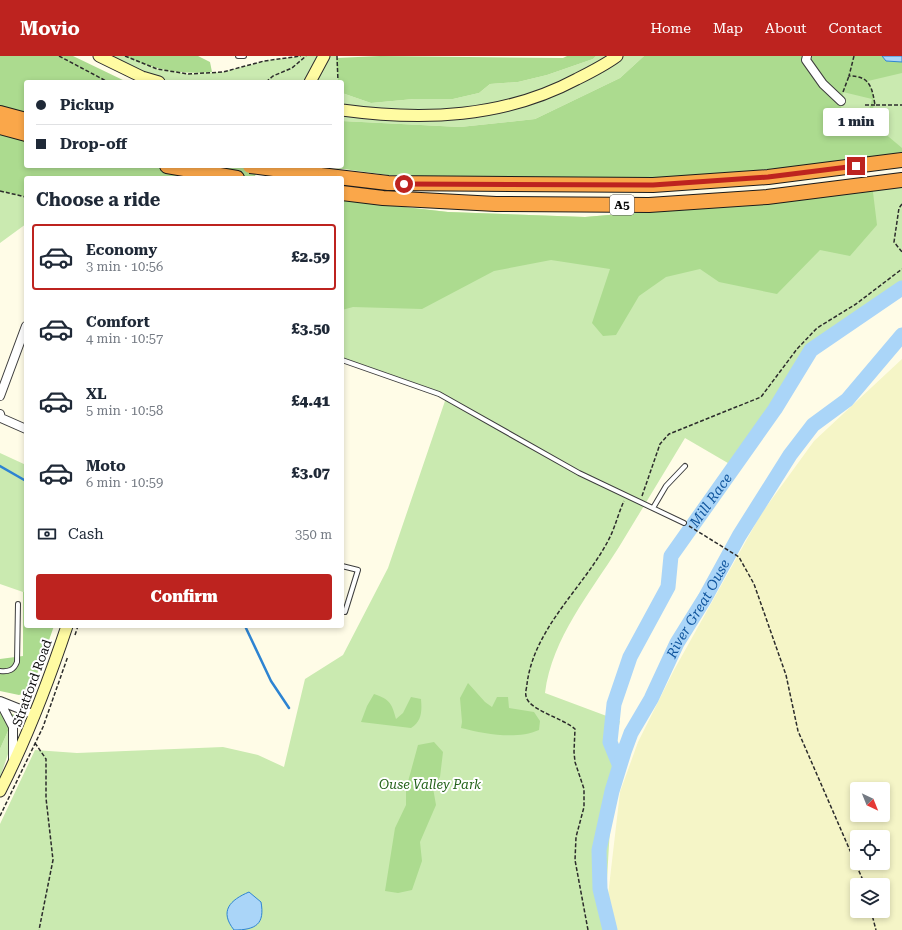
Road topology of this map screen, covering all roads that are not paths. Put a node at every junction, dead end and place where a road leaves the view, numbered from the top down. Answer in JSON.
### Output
{"nodes":[{"id":1,"x":99,"y":56,"type":"edge"},
{"id":2,"x":238,"y":56,"type":"edge"},
{"id":3,"x":244,"y":56,"type":"edge"},
{"id":4,"x":324,"y":56,"type":"edge"},
{"id":5,"x":617,"y":56,"type":"edge"},
{"id":6,"x":807,"y":56,"type":"edge"},
{"id":7,"x":152,"y":80,"type":"edge"},
{"id":8,"x":311,"y":80,"type":"edge"},
{"id":9,"x":841,"y":101,"type":"road end"},
{"id":10,"x":344,"y":110,"type":"edge"},
{"id":11,"x":0,"y":113,"type":"edge"},
{"id":12,"x":24,"y":119,"type":"edge"},
{"id":13,"x":0,"y":127,"type":"edge"},
{"id":14,"x":24,"y":133,"type":"edge"},
{"id":15,"x":902,"y":160,"type":"edge"},
{"id":16,"x":178,"y":168,"type":"edge"},
{"id":17,"x":266,"y":168,"type":"edge"},
{"id":18,"x":224,"y":176,"type":"edge"},
{"id":19,"x":329,"y":176,"type":"edge"},
{"id":20,"x":344,"y":178,"type":"edge"},
{"id":21,"x":902,"y":180,"type":"edge"},
{"id":22,"x":344,"y":193,"type":"edge"},
{"id":23,"x":23,"y":347,"type":"edge"},
{"id":24,"x":344,"y":361,"type":"edge"},
{"id":25,"x":0,"y":396,"type":"edge"},
{"id":26,"x":0,"y":414,"type":"edge"},
{"id":27,"x":24,"y":428,"type":"edge"},
{"id":28,"x":685,"y":466,"type":"dead end"},
{"id":29,"x":653,"y":508,"type":"junction"},
{"id":30,"x":684,"y":523,"type":"road end"},
{"id":31,"x":344,"y":566,"type":"edge"},
{"id":32,"x":18,"y":604,"type":"dead end"},
{"id":33,"x":345,"y":612,"type":"dead end"},
{"id":34,"x":66,"y":628,"type":"edge"},
{"id":35,"x":0,"y":671,"type":"edge"},
{"id":36,"x":0,"y":702,"type":"edge"},
{"id":37,"x":35,"y":714,"type":"junction"},
{"id":38,"x":13,"y":765,"type":"junction"},
{"id":39,"x":0,"y":791,"type":"edge"}],
"edges":[{"from":1,"to":7,"type":"street"},
{"from":2,"to":3,"type":"lane"},
{"from":4,"to":8,"type":"street"},
{"from":5,"to":10,"type":"street"},
{"from":6,"to":9,"type":"street"},
{"from":11,"to":12,"type":"highway"},
{"from":13,"to":14,"type":"highway"},
{"from":15,"to":20,"type":"highway","number":"A5","bridge":true},
{"from":16,"to":18,"type":"highway"},
{"from":17,"to":19,"type":"highway","number":"A5","bridge":true},
{"from":21,"to":22,"type":"highway","number":"A5"},
{"from":23,"to":25,"type":"street"},
{"from":24,"to":29,"type":"lane"},
{"from":26,"to":27,"type":"street"},
{"from":28,"to":29,"type":"lane"},
{"from":29,"to":30,"type":"lane"},
{"from":31,"to":33,"type":"lane"},
{"from":32,"to":35,"type":"lane"},
{"from":34,"to":37,"type":"street","name":"Stratford Road"},
{"from":36,"to":37,"type":"street"},
{"from":36,"to":38,"type":"street"},
{"from":37,"to":38,"type":"street","name":"Stratford Road"},
{"from":38,"to":39,"type":"street","name":"Stratford Road"}]}
